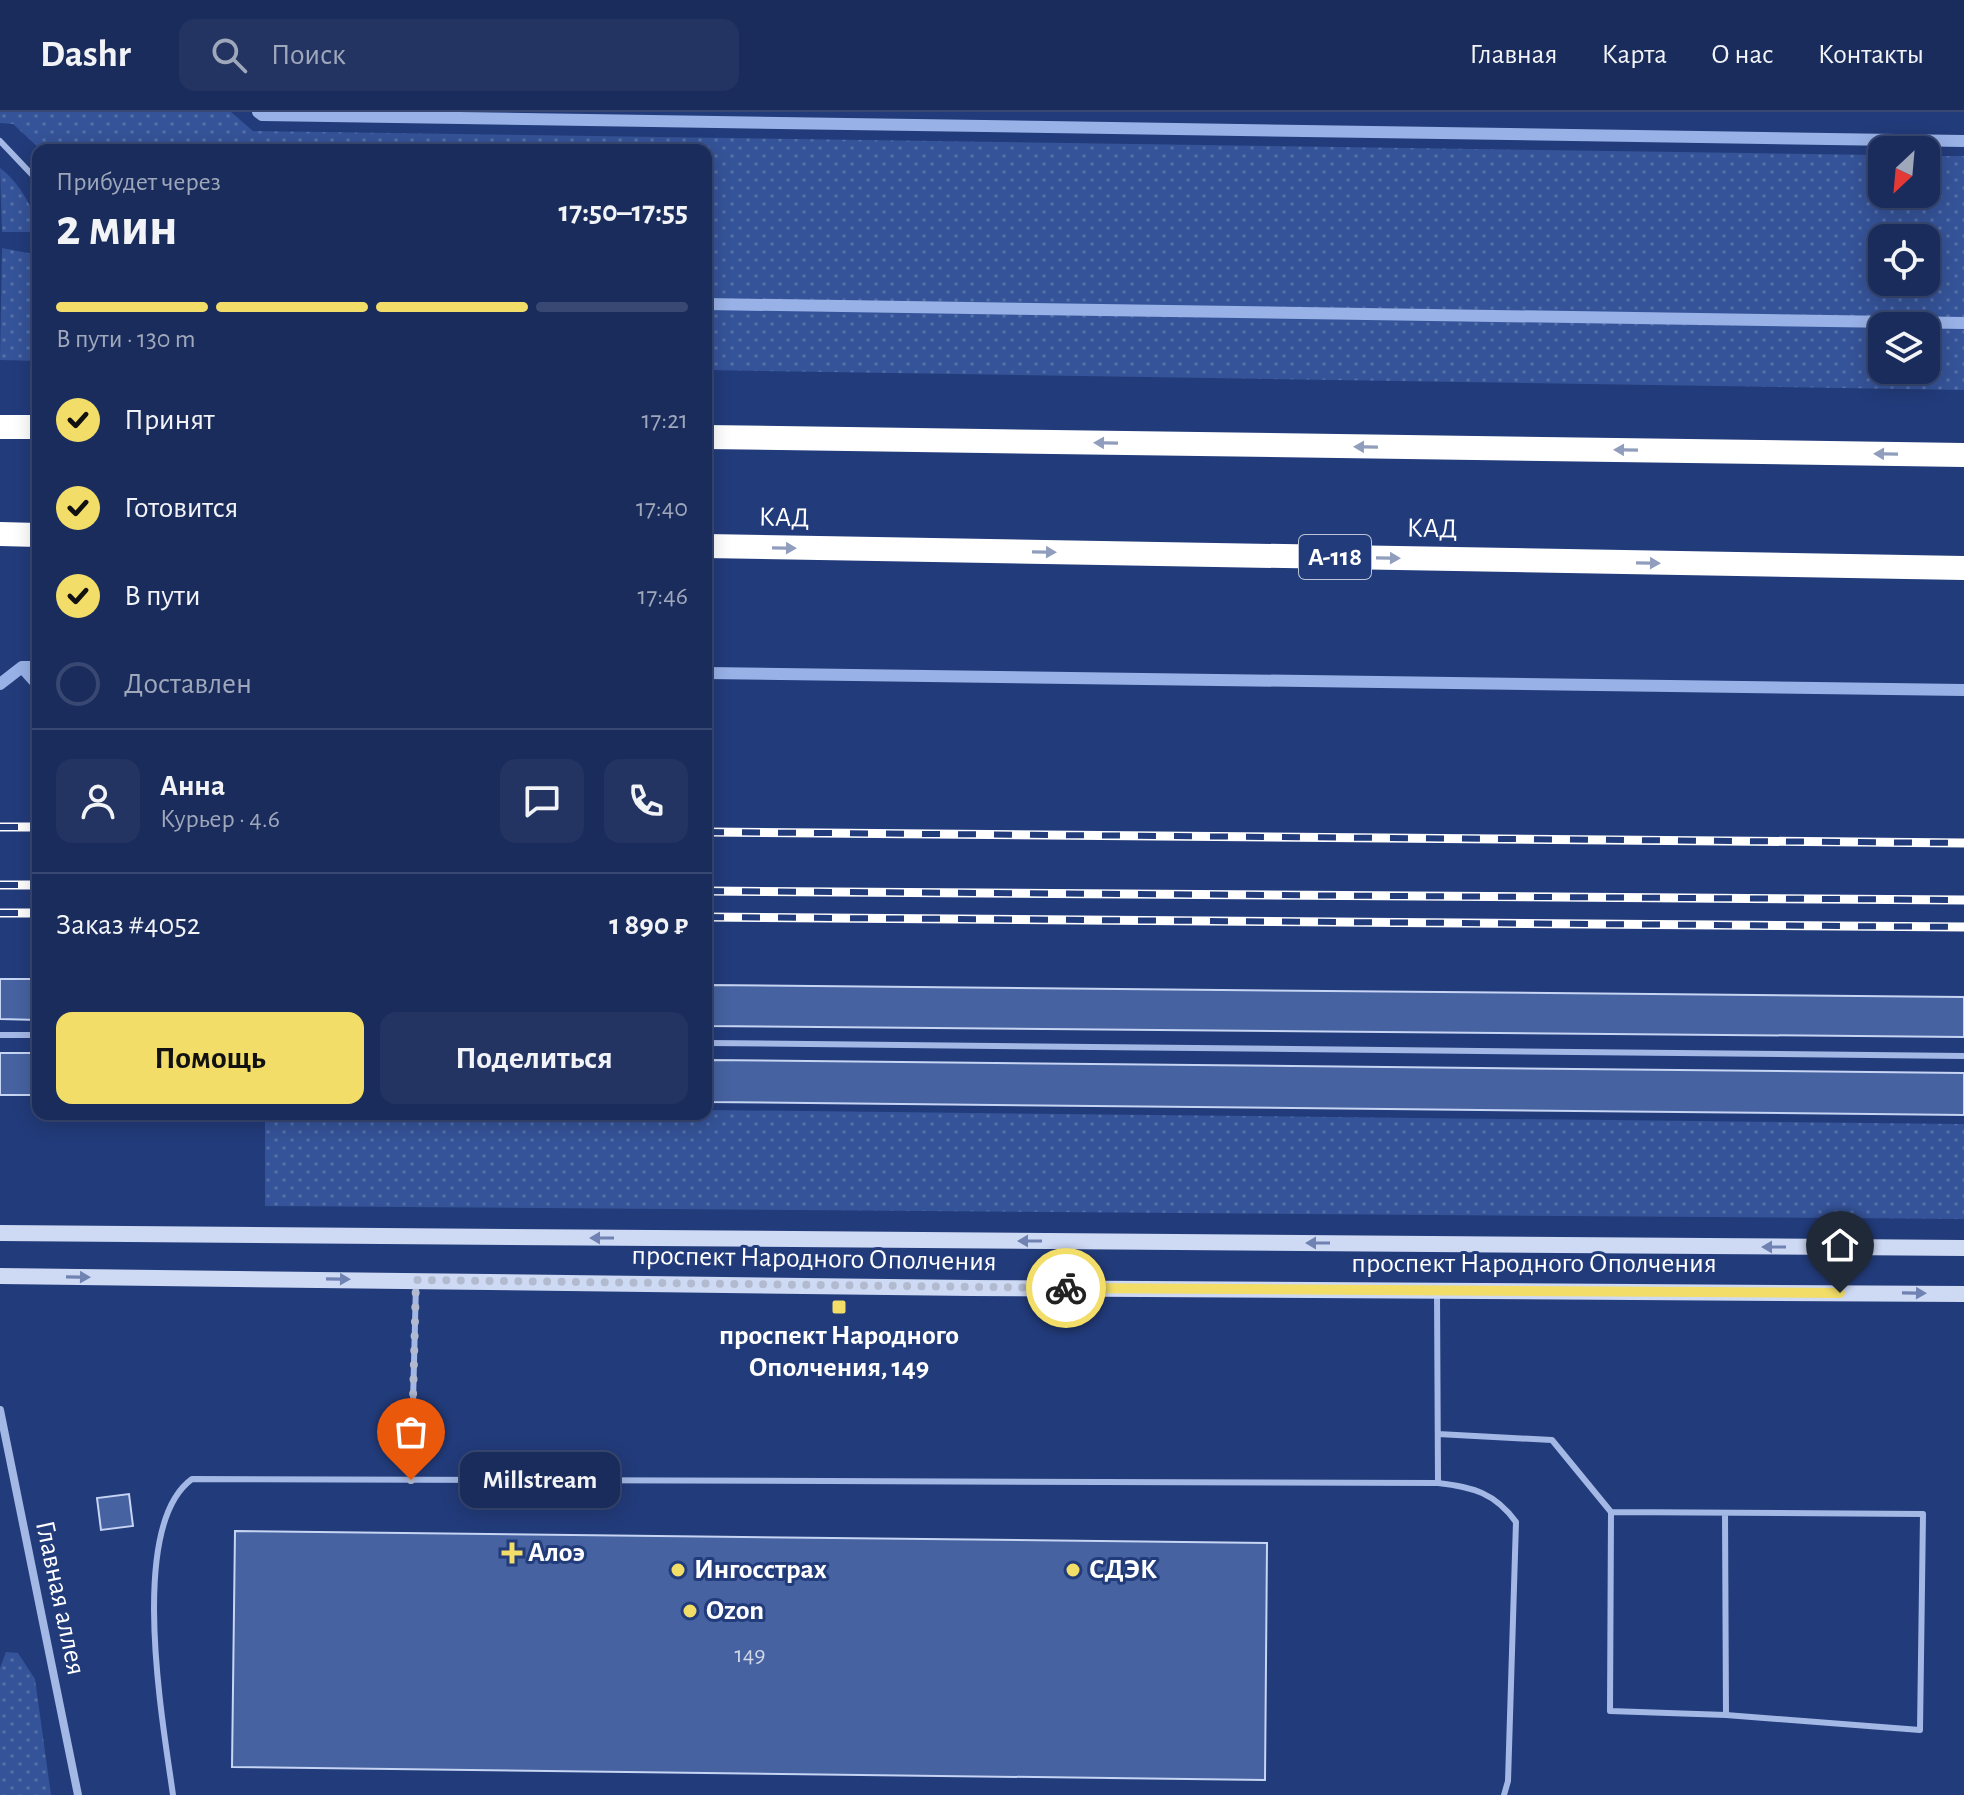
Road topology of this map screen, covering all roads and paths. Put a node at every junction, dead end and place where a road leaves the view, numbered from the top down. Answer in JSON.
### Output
{"nodes":[{"id":1,"x":0,"y":141,"type":"edge"},
{"id":2,"x":32,"y":175,"type":"edge"},
{"id":3,"x":0,"y":427,"type":"edge"},
{"id":4,"x":32,"y":427,"type":"edge"},
{"id":5,"x":712,"y":437,"type":"edge"},
{"id":6,"x":1964,"y":455,"type":"edge"},
{"id":7,"x":0,"y":534,"type":"edge"},
{"id":8,"x":32,"y":535,"type":"edge"},
{"id":9,"x":712,"y":546,"type":"edge"},
{"id":10,"x":1964,"y":568,"type":"edge"},
{"id":11,"x":0,"y":1035,"type":"edge"},
{"id":12,"x":32,"y":1035,"type":"edge"},
{"id":13,"x":712,"y":1043,"type":"edge"},
{"id":14,"x":1964,"y":1056,"type":"edge"},
{"id":15,"x":0,"y":1233,"type":"edge"},
{"id":16,"x":1964,"y":1248,"type":"edge"},
{"id":17,"x":0,"y":1276,"type":"edge"},
{"id":18,"x":416,"y":1280,"type":"junction"},
{"id":19,"x":1437,"y":1289,"type":"junction"},
{"id":20,"x":1964,"y":1294,"type":"edge"},
{"id":21,"x":0,"y":1410,"type":"edge"},
{"id":22,"x":1438,"y":1434,"type":"junction"},
{"id":23,"x":411,"y":1480,"type":"junction"},
{"id":24,"x":1438,"y":1483,"type":"junction"},
{"id":25,"x":1611,"y":1512,"type":"junction"},
{"id":26,"x":1725,"y":1513,"type":"junction"},
{"id":27,"x":1726,"y":1715,"type":"junction"},
{"id":28,"x":78,"y":1795,"type":"edge"},
{"id":29,"x":173,"y":1795,"type":"edge"},
{"id":30,"x":1504,"y":1795,"type":"edge"}],
"edges":[{"from":1,"to":2,"type":"lane"},
{"from":3,"to":4,"type":"highway"},
{"from":6,"to":5,"type":"highway","one_way":true},
{"from":7,"to":8,"type":"highway"},
{"from":9,"to":10,"type":"highway","name":"КАД","number":"А-118","one_way":true},
{"from":11,"to":12,"type":"lane"},
{"from":13,"to":14,"type":"lane"},
{"from":16,"to":15,"type":"main road","name":"проспект Народного Ополчения","one_way":true},
{"from":17,"to":18,"type":"main road","name":"проспект Народного Ополчения","one_way":true},
{"from":18,"to":19,"type":"main road","name":"проспект Народного Ополчения"},
{"from":18,"to":23,"type":"lane"},
{"from":19,"to":20,"type":"main road","name":"проспект Народного Ополчения","one_way":true},
{"from":19,"to":22,"type":"lane"},
{"from":21,"to":28,"type":"street","name":"Главная аллея"},
{"from":22,"to":24,"type":"lane"},
{"from":22,"to":25,"type":"lane"},
{"from":23,"to":24,"type":"lane"},
{"from":23,"to":29,"type":"lane"},
{"from":24,"to":30,"type":"lane"},
{"from":25,"to":26,"type":"lane"},
{"from":25,"to":27,"type":"lane"},
{"from":26,"to":27,"type":"lane"},
{"from":26,"to":27,"type":"lane"}]}
